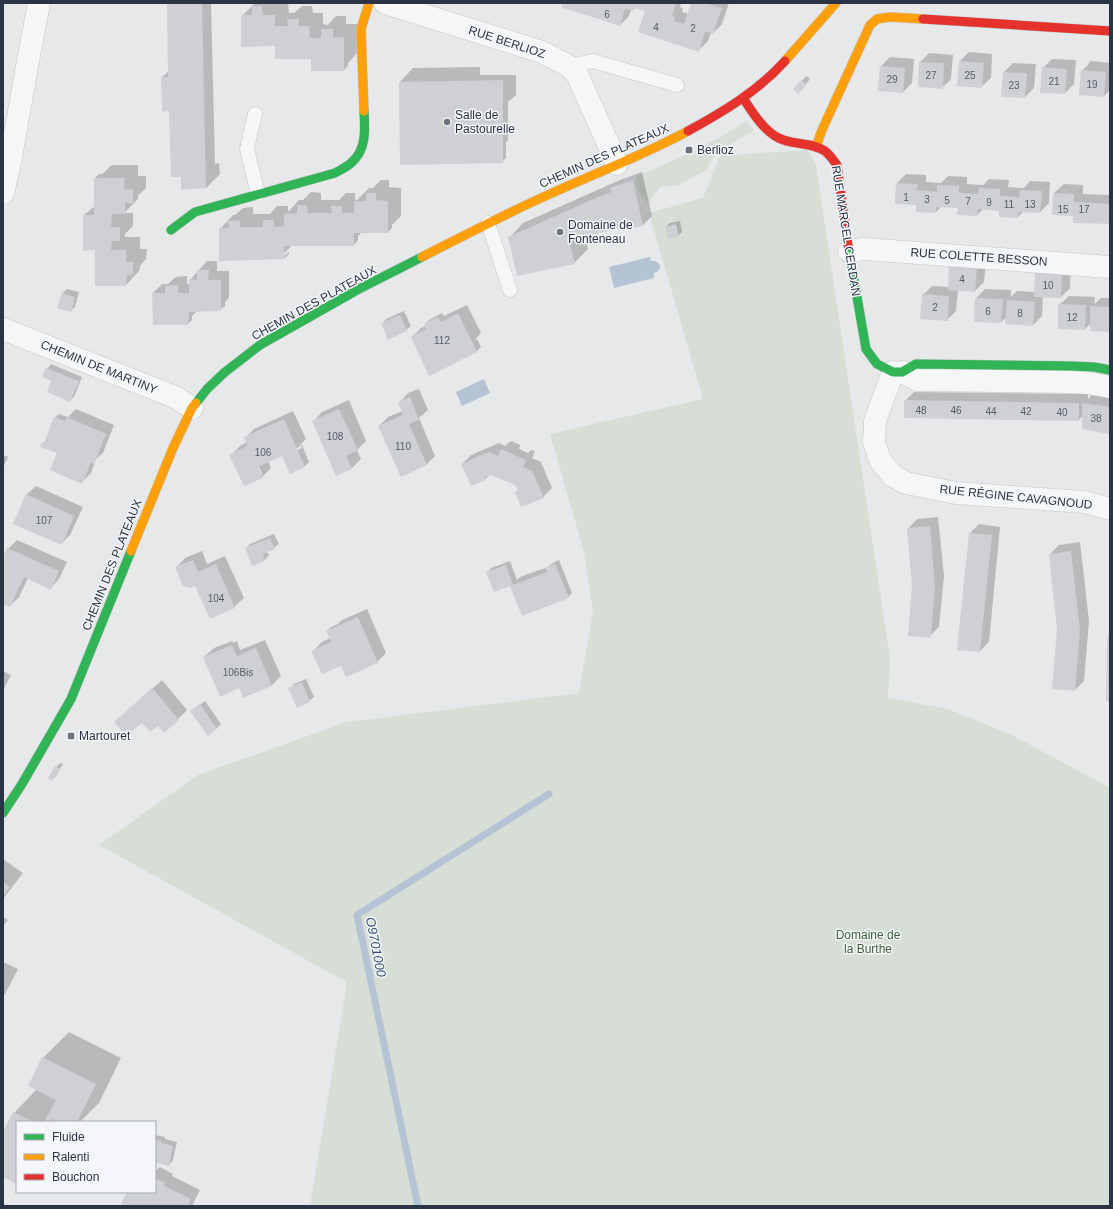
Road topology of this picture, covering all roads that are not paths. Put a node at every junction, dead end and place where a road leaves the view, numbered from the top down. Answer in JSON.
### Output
{"nodes":[{"id":1,"x":39,"y":3,"type":"edge"},
{"id":2,"x":369,"y":3,"type":"edge"},
{"id":3,"x":384,"y":3,"type":"edge"},
{"id":4,"x":836,"y":3,"type":"edge"},
{"id":5,"x":1110,"y":31,"type":"edge"},
{"id":6,"x":569,"y":66,"type":"junction"},
{"id":7,"x":677,"y":85,"type":"dead end"},
{"id":8,"x":743,"y":98,"type":"junction"},
{"id":9,"x":255,"y":114,"type":"dead end"},
{"id":10,"x":816,"y":147,"type":"junction"},
{"id":11,"x":617,"y":164,"type":"junction"},
{"id":12,"x":3,"y":193,"type":"edge"},
{"id":13,"x":258,"y":194,"type":"junction"},
{"id":14,"x":488,"y":223,"type":"junction"},
{"id":15,"x":171,"y":230,"type":"dead end"},
{"id":16,"x":849,"y":251,"type":"junction"},
{"id":17,"x":1110,"y":266,"type":"edge"},
{"id":18,"x":510,"y":290,"type":"dead end"},
{"id":19,"x":3,"y":329,"type":"edge"},
{"id":20,"x":1110,"y":370,"type":"edge"},
{"id":21,"x":897,"y":372,"type":"junction"},
{"id":22,"x":1110,"y":387,"type":"edge"},
{"id":23,"x":192,"y":408,"type":"junction"},
{"id":24,"x":1110,"y":508,"type":"edge"},
{"id":25,"x":3,"y":813,"type":"edge"}],
"edges":[{"from":1,"to":12,"type":"street"},
{"from":2,"to":13,"type":"street"},
{"from":3,"to":6,"type":"street","name":"RUE BERLIOZ"},
{"from":4,"to":8,"type":"street","name":"CHEMIN DES PLATEAUX"},
{"from":5,"to":10,"type":"street"},
{"from":6,"to":7,"type":"lane"},
{"from":6,"to":11,"type":"street","name":"RUE BERLIOZ"},
{"from":8,"to":10,"type":"street","name":"RUE MARCEL CERDAN"},
{"from":8,"to":11,"type":"street","name":"CHEMIN DES PLATEAUX"},
{"from":9,"to":13,"type":"lane"},
{"from":10,"to":16,"type":"street","name":"RUE MARCEL CERDAN"},
{"from":11,"to":14,"type":"street","name":"CHEMIN DES PLATEAUX"},
{"from":13,"to":15,"type":"street"},
{"from":14,"to":18,"type":"lane"},
{"from":14,"to":23,"type":"street","name":"CHEMIN DES PLATEAUX"},
{"from":16,"to":17,"type":"street","name":"RUE COLETTE BESSON"},
{"from":16,"to":21,"type":"street","name":"RUE MARCEL CERDAN"},
{"from":19,"to":23,"type":"street","name":"CHEMIN DE MARTINY"},
{"from":20,"to":21,"type":"street"},
{"from":21,"to":22,"type":"street","name":"RUE MARCEL CERDAN"},
{"from":21,"to":24,"type":"street","name":"RUE RÉGINE CAVAGNOUD"},
{"from":23,"to":25,"type":"street","name":"CHEMIN DES PLATEAUX"}]}
